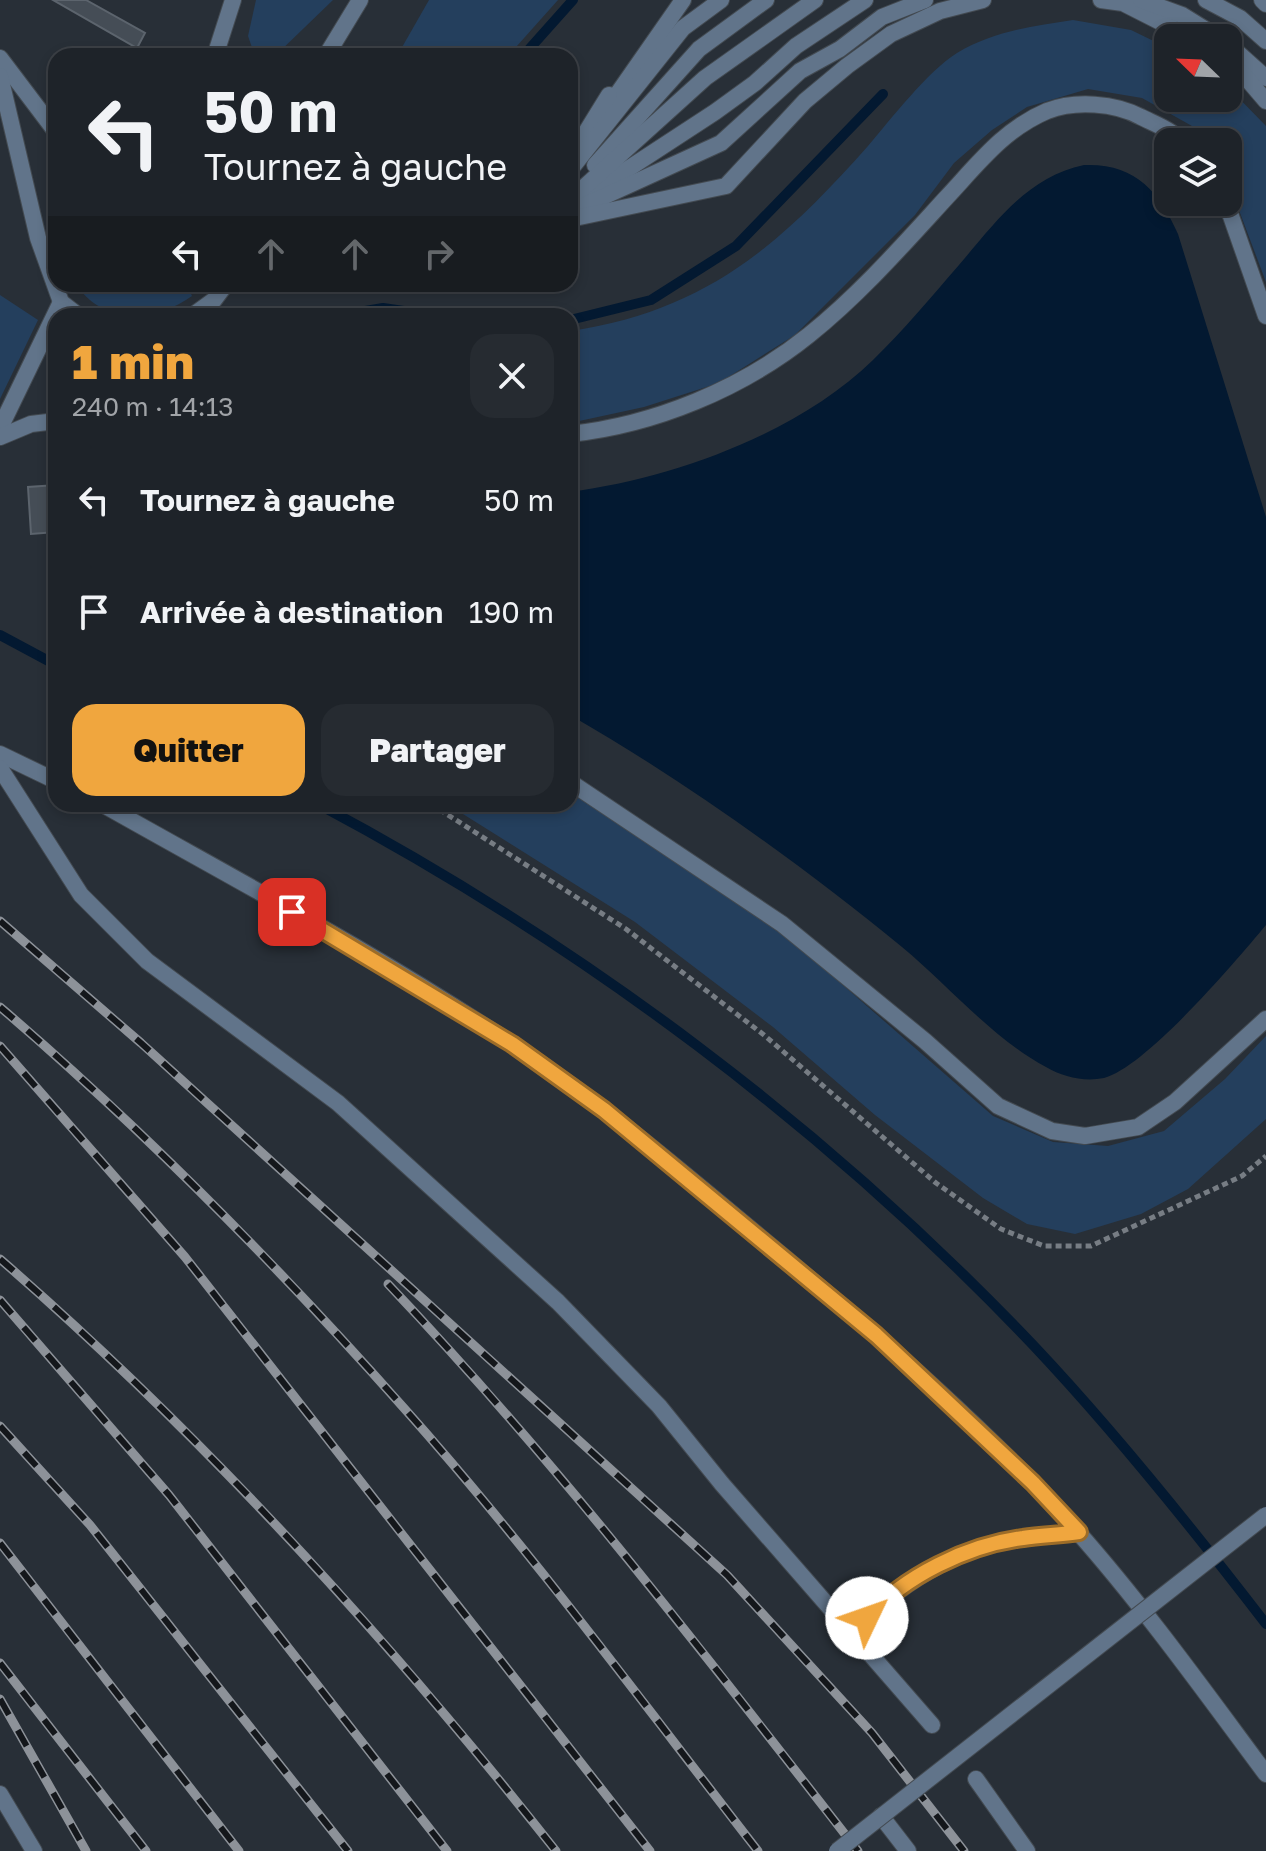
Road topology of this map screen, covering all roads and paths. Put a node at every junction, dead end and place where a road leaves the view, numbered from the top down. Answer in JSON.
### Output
{"nodes":[{"id":1,"x":233,"y":0,"type":"edge"},
{"id":2,"x":360,"y":0,"type":"edge"},
{"id":3,"x":721,"y":0,"type":"edge"},
{"id":4,"x":766,"y":0,"type":"edge"},
{"id":5,"x":815,"y":0,"type":"edge"},
{"id":6,"x":865,"y":0,"type":"edge"},
{"id":7,"x":925,"y":0,"type":"edge"},
{"id":8,"x":983,"y":0,"type":"edge"},
{"id":9,"x":1101,"y":0,"type":"edge"},
{"id":10,"x":1141,"y":0,"type":"edge"},
{"id":11,"x":1206,"y":0,"type":"edge"},
{"id":12,"x":678,"y":1,"type":"edge"},
{"id":13,"x":1164,"y":24,"type":"edge"},
{"id":14,"x":1196,"y":24,"type":"edge"},
{"id":15,"x":1266,"y":41,"type":"edge"},
{"id":16,"x":218,"y":48,"type":"edge"},
{"id":17,"x":331,"y":48,"type":"edge"},
{"id":18,"x":1242,"y":57,"type":"edge"},
{"id":19,"x":0,"y":58,"type":"edge"},
{"id":20,"x":1242,"y":73,"type":"edge"},
{"id":21,"x":0,"y":76,"type":"edge"},
{"id":22,"x":1266,"y":78,"type":"edge"},
{"id":23,"x":1266,"y":101,"type":"edge"},
{"id":24,"x":48,"y":121,"type":"edge"},
{"id":25,"x":1163,"y":128,"type":"edge"},
{"id":26,"x":578,"y":149,"type":"edge"},
{"id":27,"x":578,"y":160,"type":"edge"},
{"id":28,"x":578,"y":184,"type":"edge"},
{"id":29,"x":578,"y":193,"type":"edge"},
{"id":30,"x":578,"y":205,"type":"edge"},
{"id":31,"x":578,"y":206,"type":"edge"},
{"id":32,"x":1231,"y":216,"type":"edge"},
{"id":33,"x":578,"y":217,"type":"edge"},
{"id":34,"x":48,"y":266,"type":"edge"},
{"id":35,"x":57,"y":292,"type":"edge"},
{"id":36,"x":220,"y":292,"type":"edge"},
{"id":37,"x":61,"y":302,"type":"junction"},
{"id":38,"x":58,"y":308,"type":"edge"},
{"id":39,"x":69,"y":308,"type":"edge"},
{"id":40,"x":203,"y":308,"type":"edge"},
{"id":41,"x":1266,"y":316,"type":"edge"},
{"id":42,"x":48,"y":329,"type":"edge"},
{"id":43,"x":48,"y":422,"type":"edge"},
{"id":44,"x":0,"y":428,"type":"edge"},
{"id":45,"x":578,"y":433,"type":"edge"},
{"id":46,"x":0,"y":437,"type":"edge"},
{"id":47,"x":0,"y":754,"type":"edge"},
{"id":48,"x":0,"y":768,"type":"edge"},
{"id":49,"x":48,"y":777,"type":"edge"},
{"id":50,"x":578,"y":787,"type":"edge"},
{"id":51,"x":116,"y":812,"type":"edge"},
{"id":52,"x":443,"y":812,"type":"edge"},
{"id":53,"x":1266,"y":1019,"type":"edge"},
{"id":54,"x":1266,"y":1156,"type":"edge"},
{"id":55,"x":1266,"y":1515,"type":"edge"},
{"id":56,"x":1079,"y":1532,"type":"junction"},
{"id":57,"x":852,"y":1634,"type":"junction"},
{"id":58,"x":932,"y":1725,"type":"dead end"},
{"id":59,"x":1266,"y":1774,"type":"edge"},
{"id":60,"x":976,"y":1779,"type":"dead end"},
{"id":61,"x":0,"y":1794,"type":"edge"},
{"id":62,"x":881,"y":1816,"type":"junction"},
{"id":63,"x":34,"y":1851,"type":"edge"},
{"id":64,"x":837,"y":1851,"type":"edge"},
{"id":65,"x":908,"y":1851,"type":"edge"},
{"id":66,"x":1027,"y":1851,"type":"edge"}],
"edges":[{"from":1,"to":16,"type":"lane"},
{"from":2,"to":17,"type":"lane"},
{"from":3,"to":27,"type":"lane"},
{"from":4,"to":28,"type":"lane"},
{"from":5,"to":29,"type":"lane"},
{"from":6,"to":30,"type":"lane"},
{"from":7,"to":31,"type":"lane"},
{"from":8,"to":33,"type":"lane"},
{"from":9,"to":13,"type":"lane"},
{"from":10,"to":14,"type":"lane"},
{"from":11,"to":15,"type":"lane"},
{"from":12,"to":26,"type":"lane"},
{"from":18,"to":22,"type":"lane"},
{"from":19,"to":24,"type":"lane"},
{"from":20,"to":23,"type":"lane"},
{"from":21,"to":34,"type":"lane"},
{"from":25,"to":45,"type":"lane"},
{"from":32,"to":41,"type":"lane"},
{"from":35,"to":37,"type":"lane"},
{"from":36,"to":40,"type":"lane"},
{"from":37,"to":38,"type":"lane"},
{"from":37,"to":39,"type":"lane"},
{"from":42,"to":44,"type":"lane"},
{"from":43,"to":46,"type":"lane"},
{"from":47,"to":49,"type":"lane"},
{"from":48,"to":57,"type":"lane"},
{"from":50,"to":53,"type":"lane"},
{"from":51,"to":56,"type":"lane"},
{"from":52,"to":54,"type":"path"},
{"from":55,"to":62,"type":"lane","bridge":true},
{"from":56,"to":57,"type":"lane"},
{"from":56,"to":59,"type":"lane"},
{"from":57,"to":58,"type":"lane"},
{"from":60,"to":66,"type":"lane"},
{"from":61,"to":63,"type":"lane"},
{"from":62,"to":64,"type":"lane","bridge":true},
{"from":62,"to":65,"type":"lane"}]}
